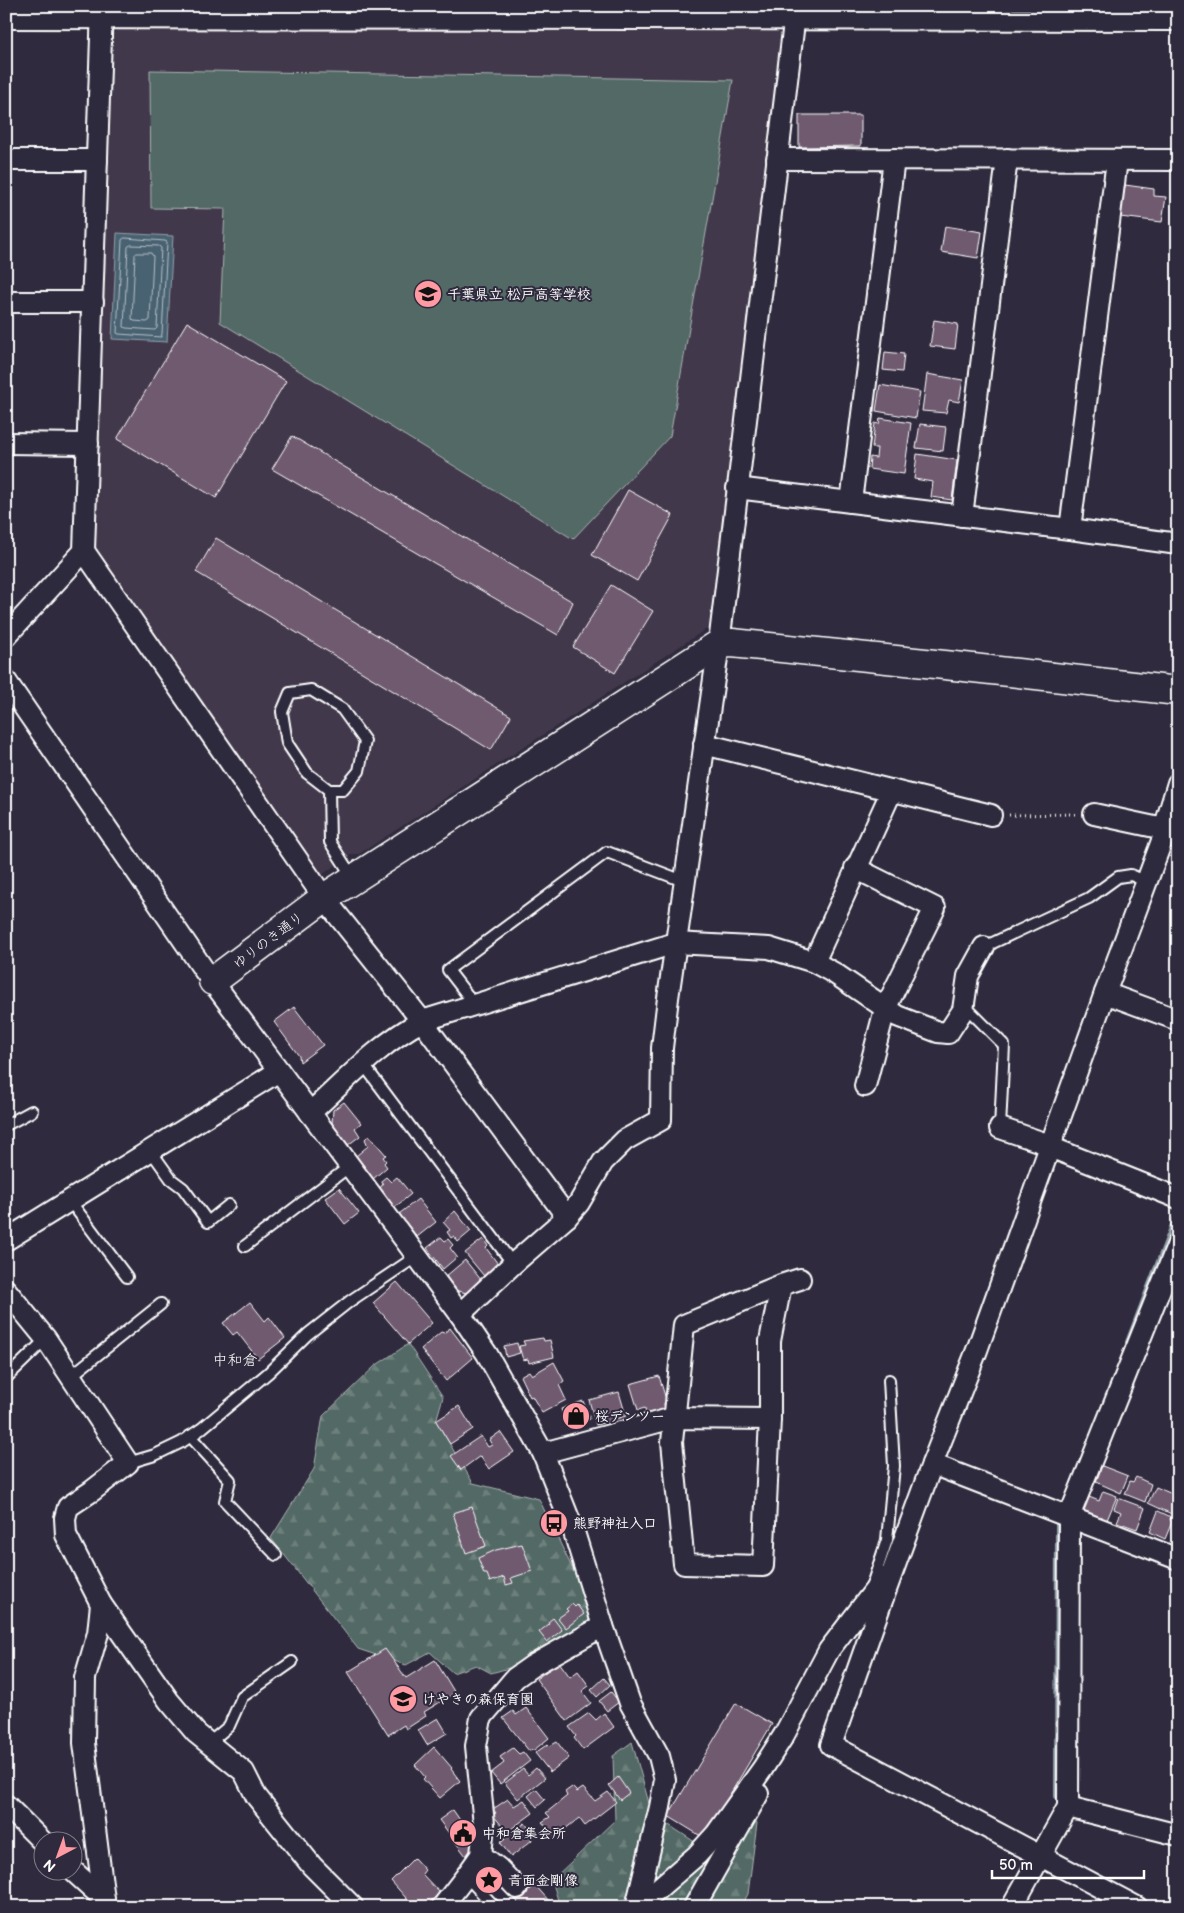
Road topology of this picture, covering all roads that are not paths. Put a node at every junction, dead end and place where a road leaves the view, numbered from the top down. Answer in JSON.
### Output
{"nodes":[{"id":1,"x":102,"y":12,"type":"edge"},
{"id":2,"x":393,"y":12,"type":"edge"},
{"id":3,"x":796,"y":13,"type":"edge"},
{"id":4,"x":6,"y":18,"type":"edge"},
{"id":5,"x":1178,"y":20,"type":"edge"},
{"id":6,"x":777,"y":159,"type":"junction"},
{"id":7,"x":894,"y":159,"type":"junction"},
{"id":8,"x":1007,"y":159,"type":"junction"},
{"id":9,"x":6,"y":160,"type":"edge"},
{"id":10,"x":97,"y":160,"type":"junction"},
{"id":11,"x":1117,"y":160,"type":"junction"},
{"id":12,"x":1178,"y":160,"type":"edge"},
{"id":13,"x":6,"y":302,"type":"edge"},
{"id":14,"x":93,"y":302,"type":"junction"},
{"id":15,"x":6,"y":443,"type":"edge"},
{"id":16,"x":88,"y":444,"type":"junction"},
{"id":17,"x":737,"y":488,"type":"junction"},
{"id":18,"x":851,"y":502,"type":"junction"},
{"id":19,"x":962,"y":516,"type":"junction"},
{"id":20,"x":1070,"y":529,"type":"junction"},
{"id":21,"x":1178,"y":544,"type":"edge"},
{"id":22,"x":84,"y":551,"type":"junction"},
{"id":23,"x":6,"y":636,"type":"edge"},
{"id":24,"x":719,"y":644,"type":"junction"},
{"id":25,"x":6,"y":681,"type":"edge"},
{"id":26,"x":1178,"y":691,"type":"edge"},
{"id":27,"x":704,"y":744,"type":"junction"},
{"id":28,"x":1178,"y":782,"type":"edge"},
{"id":29,"x":329,"y":790,"type":"junction"},
{"id":30,"x":892,"y":790,"type":"junction"},
{"id":31,"x":1094,"y":814,"type":"road end"},
{"id":32,"x":991,"y":815,"type":"road end"},
{"id":33,"x":1169,"y":831,"type":"edge"},
{"id":34,"x":855,"y":868,"type":"junction"},
{"id":35,"x":354,"y":879,"type":"junction"},
{"id":36,"x":686,"y":882,"type":"junction"},
{"id":37,"x":1147,"y":882,"type":"junction"},
{"id":38,"x":324,"y":898,"type":"junction"},
{"id":39,"x":676,"y":943,"type":"junction"},
{"id":40,"x":984,"y":948,"type":"joint"},
{"id":41,"x":814,"y":962,"type":"junction"},
{"id":42,"x":213,"y":981,"type":"junction"},
{"id":43,"x":1105,"y":993,"type":"junction"},
{"id":44,"x":475,"y":1005,"type":"junction"},
{"id":45,"x":964,"y":1005,"type":"junction"},
{"id":46,"x":886,"y":1009,"type":"junction"},
{"id":47,"x":1178,"y":1020,"type":"edge"},
{"id":48,"x":422,"y":1021,"type":"junction"},
{"id":49,"x":364,"y":1064,"type":"junction"},
{"id":50,"x":279,"y":1071,"type":"junction"},
{"id":51,"x":865,"y":1086,"type":"dead end"},
{"id":52,"x":32,"y":1111,"type":"dead end"},
{"id":53,"x":310,"y":1113,"type":"junction"},
{"id":54,"x":6,"y":1125,"type":"edge"},
{"id":55,"x":1000,"y":1128,"type":"joint"},
{"id":56,"x":1050,"y":1146,"type":"junction"},
{"id":57,"x":151,"y":1151,"type":"junction"},
{"id":58,"x":350,"y":1166,"type":"junction"},
{"id":59,"x":1178,"y":1198,"type":"edge"},
{"id":60,"x":70,"y":1201,"type":"junction"},
{"id":61,"x":229,"y":1205,"type":"dead end"},
{"id":62,"x":567,"y":1217,"type":"junction"},
{"id":63,"x":6,"y":1240,"type":"edge"},
{"id":64,"x":1178,"y":1244,"type":"edge"},
{"id":65,"x":244,"y":1246,"type":"dead end"},
{"id":66,"x":417,"y":1256,"type":"junction"},
{"id":67,"x":514,"y":1264,"type":"junction"},
{"id":68,"x":127,"y":1276,"type":"dead end"},
{"id":69,"x":800,"y":1279,"type":"dead end"},
{"id":70,"x":781,"y":1285,"type":"junction"},
{"id":71,"x":6,"y":1290,"type":"edge"},
{"id":72,"x":161,"y":1304,"type":"dead end"},
{"id":73,"x":460,"y":1314,"type":"junction"},
{"id":74,"x":46,"y":1340,"type":"junction"},
{"id":75,"x":71,"y":1376,"type":"junction"},
{"id":76,"x":6,"y":1378,"type":"edge"},
{"id":77,"x":889,"y":1380,"type":"dead end"},
{"id":78,"x":673,"y":1418,"type":"junction"},
{"id":79,"x":770,"y":1419,"type":"junction"},
{"id":80,"x":190,"y":1436,"type":"junction"},
{"id":81,"x":543,"y":1453,"type":"junction"},
{"id":82,"x":128,"y":1463,"type":"junction"},
{"id":83,"x":932,"y":1464,"type":"junction"},
{"id":84,"x":1069,"y":1517,"type":"junction"},
{"id":85,"x":276,"y":1556,"type":"dead end"},
{"id":86,"x":1178,"y":1559,"type":"edge"},
{"id":87,"x":897,"y":1560,"type":"junction"},
{"id":88,"x":868,"y":1598,"type":"junction"},
{"id":89,"x":101,"y":1604,"type":"junction"},
{"id":90,"x":603,"y":1626,"type":"junction"},
{"id":91,"x":292,"y":1662,"type":"dead end"},
{"id":92,"x":208,"y":1743,"type":"junction"},
{"id":93,"x":777,"y":1745,"type":"junction"},
{"id":94,"x":6,"y":1805,"type":"edge"},
{"id":95,"x":1068,"y":1807,"type":"junction"},
{"id":96,"x":32,"y":1831,"type":"edge"},
{"id":97,"x":1178,"y":1835,"type":"edge"},
{"id":98,"x":481,"y":1854,"type":"junction"},
{"id":99,"x":1039,"y":1856,"type":"junction"},
{"id":100,"x":466,"y":1876,"type":"junction"},
{"id":101,"x":82,"y":1880,"type":"edge"},
{"id":102,"x":517,"y":1888,"type":"dead end"},
{"id":103,"x":105,"y":1903,"type":"edge"},
{"id":104,"x":353,"y":1907,"type":"edge"},
{"id":105,"x":442,"y":1907,"type":"edge"},
{"id":106,"x":494,"y":1907,"type":"edge"},
{"id":107,"x":636,"y":1907,"type":"edge"},
{"id":108,"x":694,"y":1907,"type":"edge"},
{"id":109,"x":1012,"y":1907,"type":"edge"},
{"id":110,"x":1137,"y":1907,"type":"edge"}],
"edges":[{"from":1,"to":2,"type":"street"},
{"from":1,"to":4,"type":"street"},
{"from":1,"to":10,"type":"street"},
{"from":2,"to":3,"type":"street"},
{"from":3,"to":5,"type":"street"},
{"from":3,"to":6,"type":"street"},
{"from":6,"to":7,"type":"street"},
{"from":6,"to":17,"type":"street"},
{"from":7,"to":8,"type":"street"},
{"from":7,"to":18,"type":"street"},
{"from":8,"to":11,"type":"street"},
{"from":8,"to":19,"type":"street"},
{"from":9,"to":10,"type":"street"},
{"from":10,"to":14,"type":"street"},
{"from":11,"to":12,"type":"street"},
{"from":11,"to":20,"type":"street"},
{"from":13,"to":14,"type":"street"},
{"from":14,"to":16,"type":"street"},
{"from":15,"to":16,"type":"street"},
{"from":16,"to":22,"type":"street"},
{"from":17,"to":18,"type":"street"},
{"from":17,"to":24,"type":"street"},
{"from":18,"to":19,"type":"street"},
{"from":19,"to":20,"type":"street"},
{"from":20,"to":21,"type":"street"},
{"from":22,"to":23,"type":"street"},
{"from":22,"to":38,"type":"street"},
{"from":24,"to":26,"type":"street"},
{"from":24,"to":27,"type":"street"},
{"from":24,"to":35,"type":"street","name":"ゆりのき通り"},
{"from":25,"to":42,"type":"street"},
{"from":27,"to":30,"type":"street"},
{"from":27,"to":36,"type":"street"},
{"from":28,"to":33,"type":"street"},
{"from":29,"to":29,"type":"lane"},
{"from":29,"to":35,"type":"lane"},
{"from":30,"to":32,"type":"street"},
{"from":30,"to":34,"type":"street"},
{"from":31,"to":33,"type":"street"},
{"from":33,"to":37,"type":"street"},
{"from":34,"to":41,"type":"street"},
{"from":34,"to":46,"type":"street"},
{"from":35,"to":38,"type":"street","name":"ゆりのき通り"},
{"from":36,"to":39,"type":"street"},
{"from":36,"to":44,"type":"lane"},
{"from":37,"to":40,"type":"lane"},
{"from":37,"to":43,"type":"street"},
{"from":38,"to":42,"type":"street","name":"ゆりのき通り"},
{"from":38,"to":48,"type":"street"},
{"from":39,"to":41,"type":"street"},
{"from":39,"to":44,"type":"street"},
{"from":39,"to":62,"type":"street"},
{"from":40,"to":45,"type":"street"},
{"from":41,"to":46,"type":"street"},
{"from":42,"to":50,"type":"street"},
{"from":43,"to":47,"type":"street"},
{"from":43,"to":56,"type":"street"},
{"from":44,"to":48,"type":"street"},
{"from":45,"to":46,"type":"street"},
{"from":45,"to":55,"type":"lane"},
{"from":46,"to":51,"type":"street"},
{"from":48,"to":49,"type":"street"},
{"from":48,"to":62,"type":"street"},
{"from":49,"to":53,"type":"street"},
{"from":49,"to":67,"type":"lane"},
{"from":50,"to":53,"type":"street"},
{"from":50,"to":57,"type":"street"},
{"from":52,"to":54,"type":"lane"},
{"from":53,"to":58,"type":"street"},
{"from":55,"to":56,"type":"street"},
{"from":56,"to":59,"type":"street"},
{"from":56,"to":83,"type":"street"},
{"from":57,"to":60,"type":"street"},
{"from":57,"to":61,"type":"lane"},
{"from":58,"to":65,"type":"lane"},
{"from":58,"to":66,"type":"street"},
{"from":60,"to":63,"type":"street"},
{"from":60,"to":68,"type":"lane"},
{"from":62,"to":67,"type":"street"},
{"from":64,"to":84,"type":"street"},
{"from":66,"to":73,"type":"street"},
{"from":66,"to":80,"type":"lane"},
{"from":67,"to":73,"type":"street"},
{"from":69,"to":70,"type":"street"},
{"from":70,"to":78,"type":"street"},
{"from":70,"to":79,"type":"street"},
{"from":71,"to":74,"type":"street"},
{"from":72,"to":75,"type":"lane"},
{"from":73,"to":81,"type":"street"},
{"from":74,"to":75,"type":"street"},
{"from":74,"to":76,"type":"lane"},
{"from":75,"to":82,"type":"street"},
{"from":77,"to":88,"type":"lane"},
{"from":78,"to":79,"type":"street"},
{"from":78,"to":79,"type":"street"},
{"from":78,"to":81,"type":"street"},
{"from":80,"to":82,"type":"lane"},
{"from":80,"to":85,"type":"lane"},
{"from":81,"to":90,"type":"street"},
{"from":82,"to":89,"type":"street"},
{"from":83,"to":84,"type":"street"},
{"from":83,"to":87,"type":"street"},
{"from":84,"to":86,"type":"street"},
{"from":84,"to":95,"type":"street"},
{"from":87,"to":88,"type":"street"},
{"from":87,"to":99,"type":"street"},
{"from":88,"to":93,"type":"street"},
{"from":89,"to":92,"type":"street"},
{"from":89,"to":103,"type":"street"},
{"from":90,"to":98,"type":"street"},
{"from":90,"to":107,"type":"street"},
{"from":91,"to":92,"type":"lane"},
{"from":92,"to":104,"type":"street"},
{"from":93,"to":107,"type":"street"},
{"from":93,"to":108,"type":"street"},
{"from":94,"to":96,"type":"street"},
{"from":95,"to":97,"type":"street"},
{"from":95,"to":99,"type":"street"},
{"from":98,"to":100,"type":"street"},
{"from":98,"to":102,"type":"street"},
{"from":99,"to":109,"type":"street"},
{"from":99,"to":110,"type":"street"},
{"from":100,"to":105,"type":"street"},
{"from":100,"to":106,"type":"lane"},
{"from":101,"to":103,"type":"street"}]}
